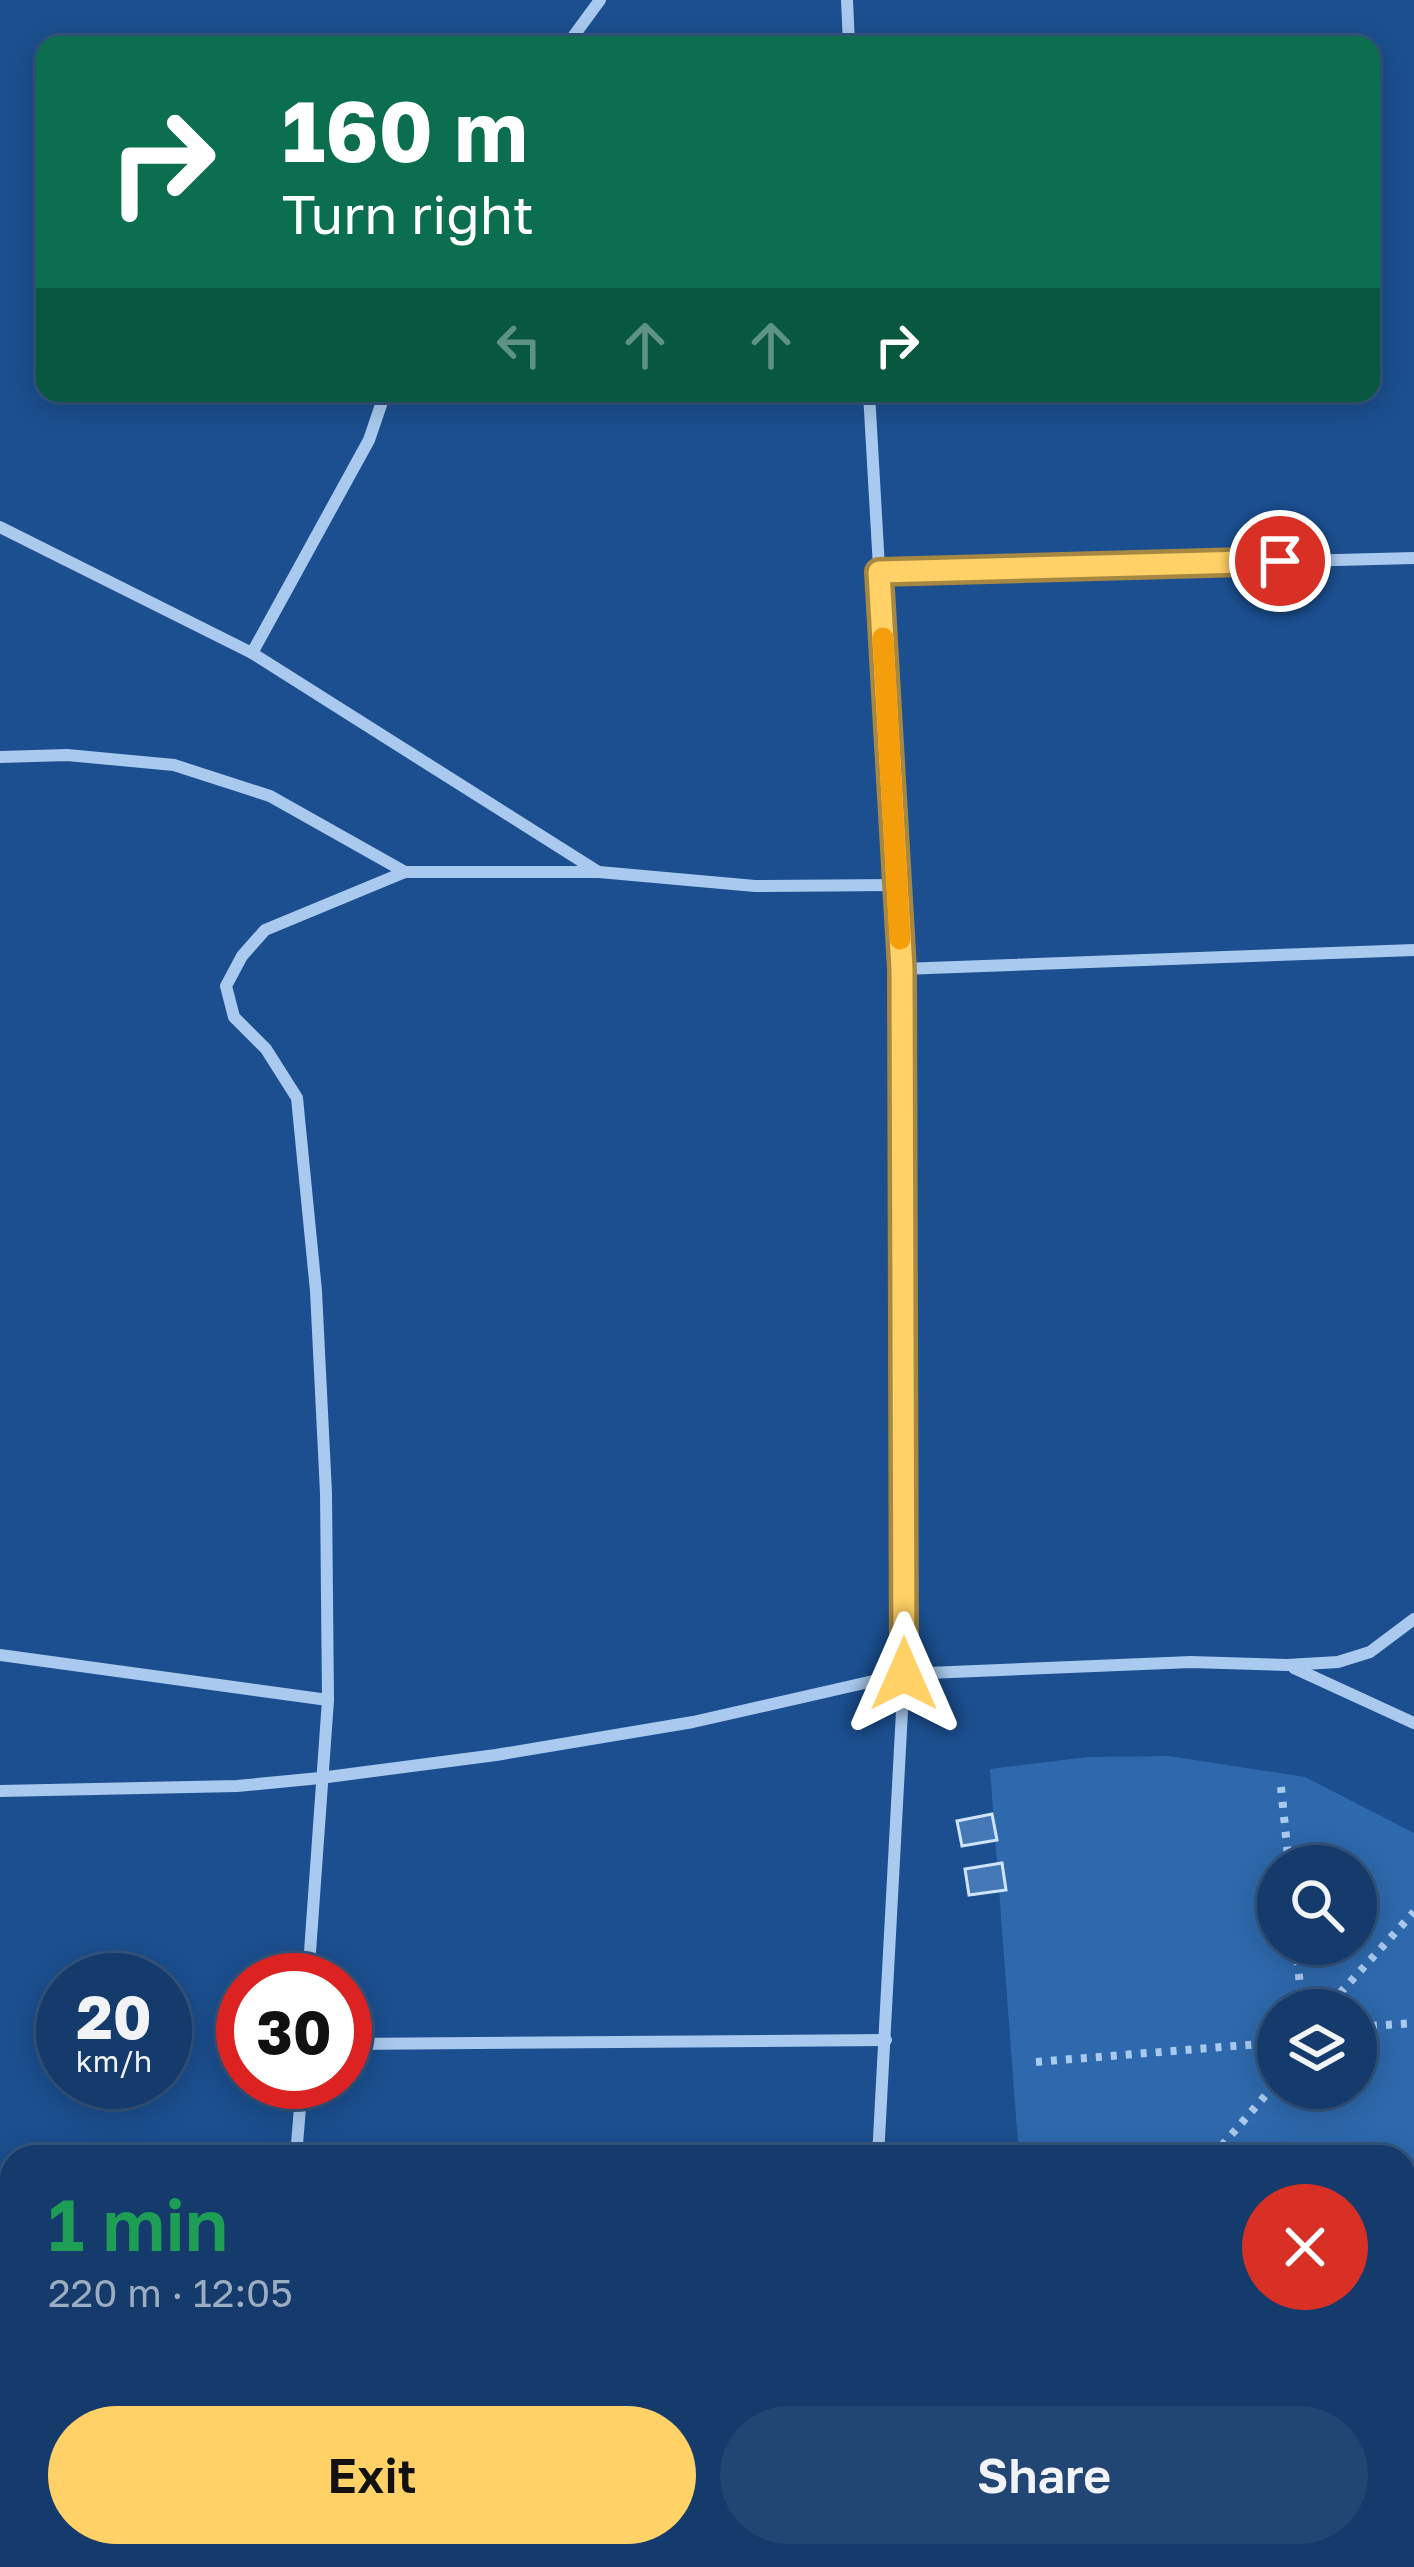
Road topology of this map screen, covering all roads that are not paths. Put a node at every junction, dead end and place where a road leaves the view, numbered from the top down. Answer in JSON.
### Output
{"nodes":[{"id":1,"x":600,"y":0,"type":"edge"},
{"id":2,"x":847,"y":0,"type":"edge"},
{"id":3,"x":574,"y":36,"type":"edge"},
{"id":4,"x":849,"y":36,"type":"edge"},
{"id":5,"x":382,"y":402,"type":"edge"},
{"id":6,"x":870,"y":402,"type":"edge"},
{"id":7,"x":0,"y":527,"type":"edge"},
{"id":8,"x":1414,"y":558,"type":"edge"},
{"id":9,"x":879,"y":572,"type":"junction"},
{"id":10,"x":252,"y":653,"type":"junction"},
{"id":11,"x":0,"y":757,"type":"edge"},
{"id":12,"x":404,"y":872,"type":"junction"},
{"id":13,"x":599,"y":872,"type":"junction"},
{"id":14,"x":897,"y":885,"type":"junction"},
{"id":15,"x":1414,"y":950,"type":"edge"},
{"id":16,"x":902,"y":969,"type":"junction"},
{"id":17,"x":1414,"y":1618,"type":"edge"},
{"id":18,"x":0,"y":1655,"type":"edge"},
{"id":19,"x":1287,"y":1665,"type":"junction"},
{"id":20,"x":904,"y":1674,"type":"junction"},
{"id":21,"x":328,"y":1700,"type":"junction"},
{"id":22,"x":1414,"y":1723,"type":"edge"},
{"id":23,"x":320,"y":1778,"type":"junction"},
{"id":24,"x":0,"y":1791,"type":"edge"},
{"id":25,"x":310,"y":1953,"type":"edge"},
{"id":26,"x":886,"y":2040,"type":"junction"},
{"id":27,"x":372,"y":2044,"type":"edge"},
{"id":28,"x":300,"y":2109,"type":"edge"},
{"id":29,"x":297,"y":2145,"type":"edge"},
{"id":30,"x":879,"y":2145,"type":"edge"}],
"edges":[{"from":1,"to":3,"type":"street"},
{"from":2,"to":4,"type":"street"},
{"from":5,"to":10,"type":"street"},
{"from":6,"to":9,"type":"street"},
{"from":7,"to":10,"type":"street"},
{"from":8,"to":9,"type":"street"},
{"from":9,"to":14,"type":"street"},
{"from":10,"to":13,"type":"street"},
{"from":11,"to":12,"type":"street"},
{"from":12,"to":13,"type":"street"},
{"from":12,"to":21,"type":"street"},
{"from":13,"to":14,"type":"street"},
{"from":14,"to":16,"type":"street"},
{"from":15,"to":16,"type":"street"},
{"from":16,"to":20,"type":"street"},
{"from":17,"to":19,"type":"street"},
{"from":18,"to":21,"type":"street"},
{"from":19,"to":20,"type":"street"},
{"from":19,"to":22,"type":"street"},
{"from":20,"to":23,"type":"street"},
{"from":20,"to":26,"type":"street"},
{"from":21,"to":23,"type":"street"},
{"from":23,"to":24,"type":"street"},
{"from":23,"to":25,"type":"street"},
{"from":26,"to":27,"type":"street"},
{"from":26,"to":30,"type":"street"},
{"from":28,"to":29,"type":"street"}]}
